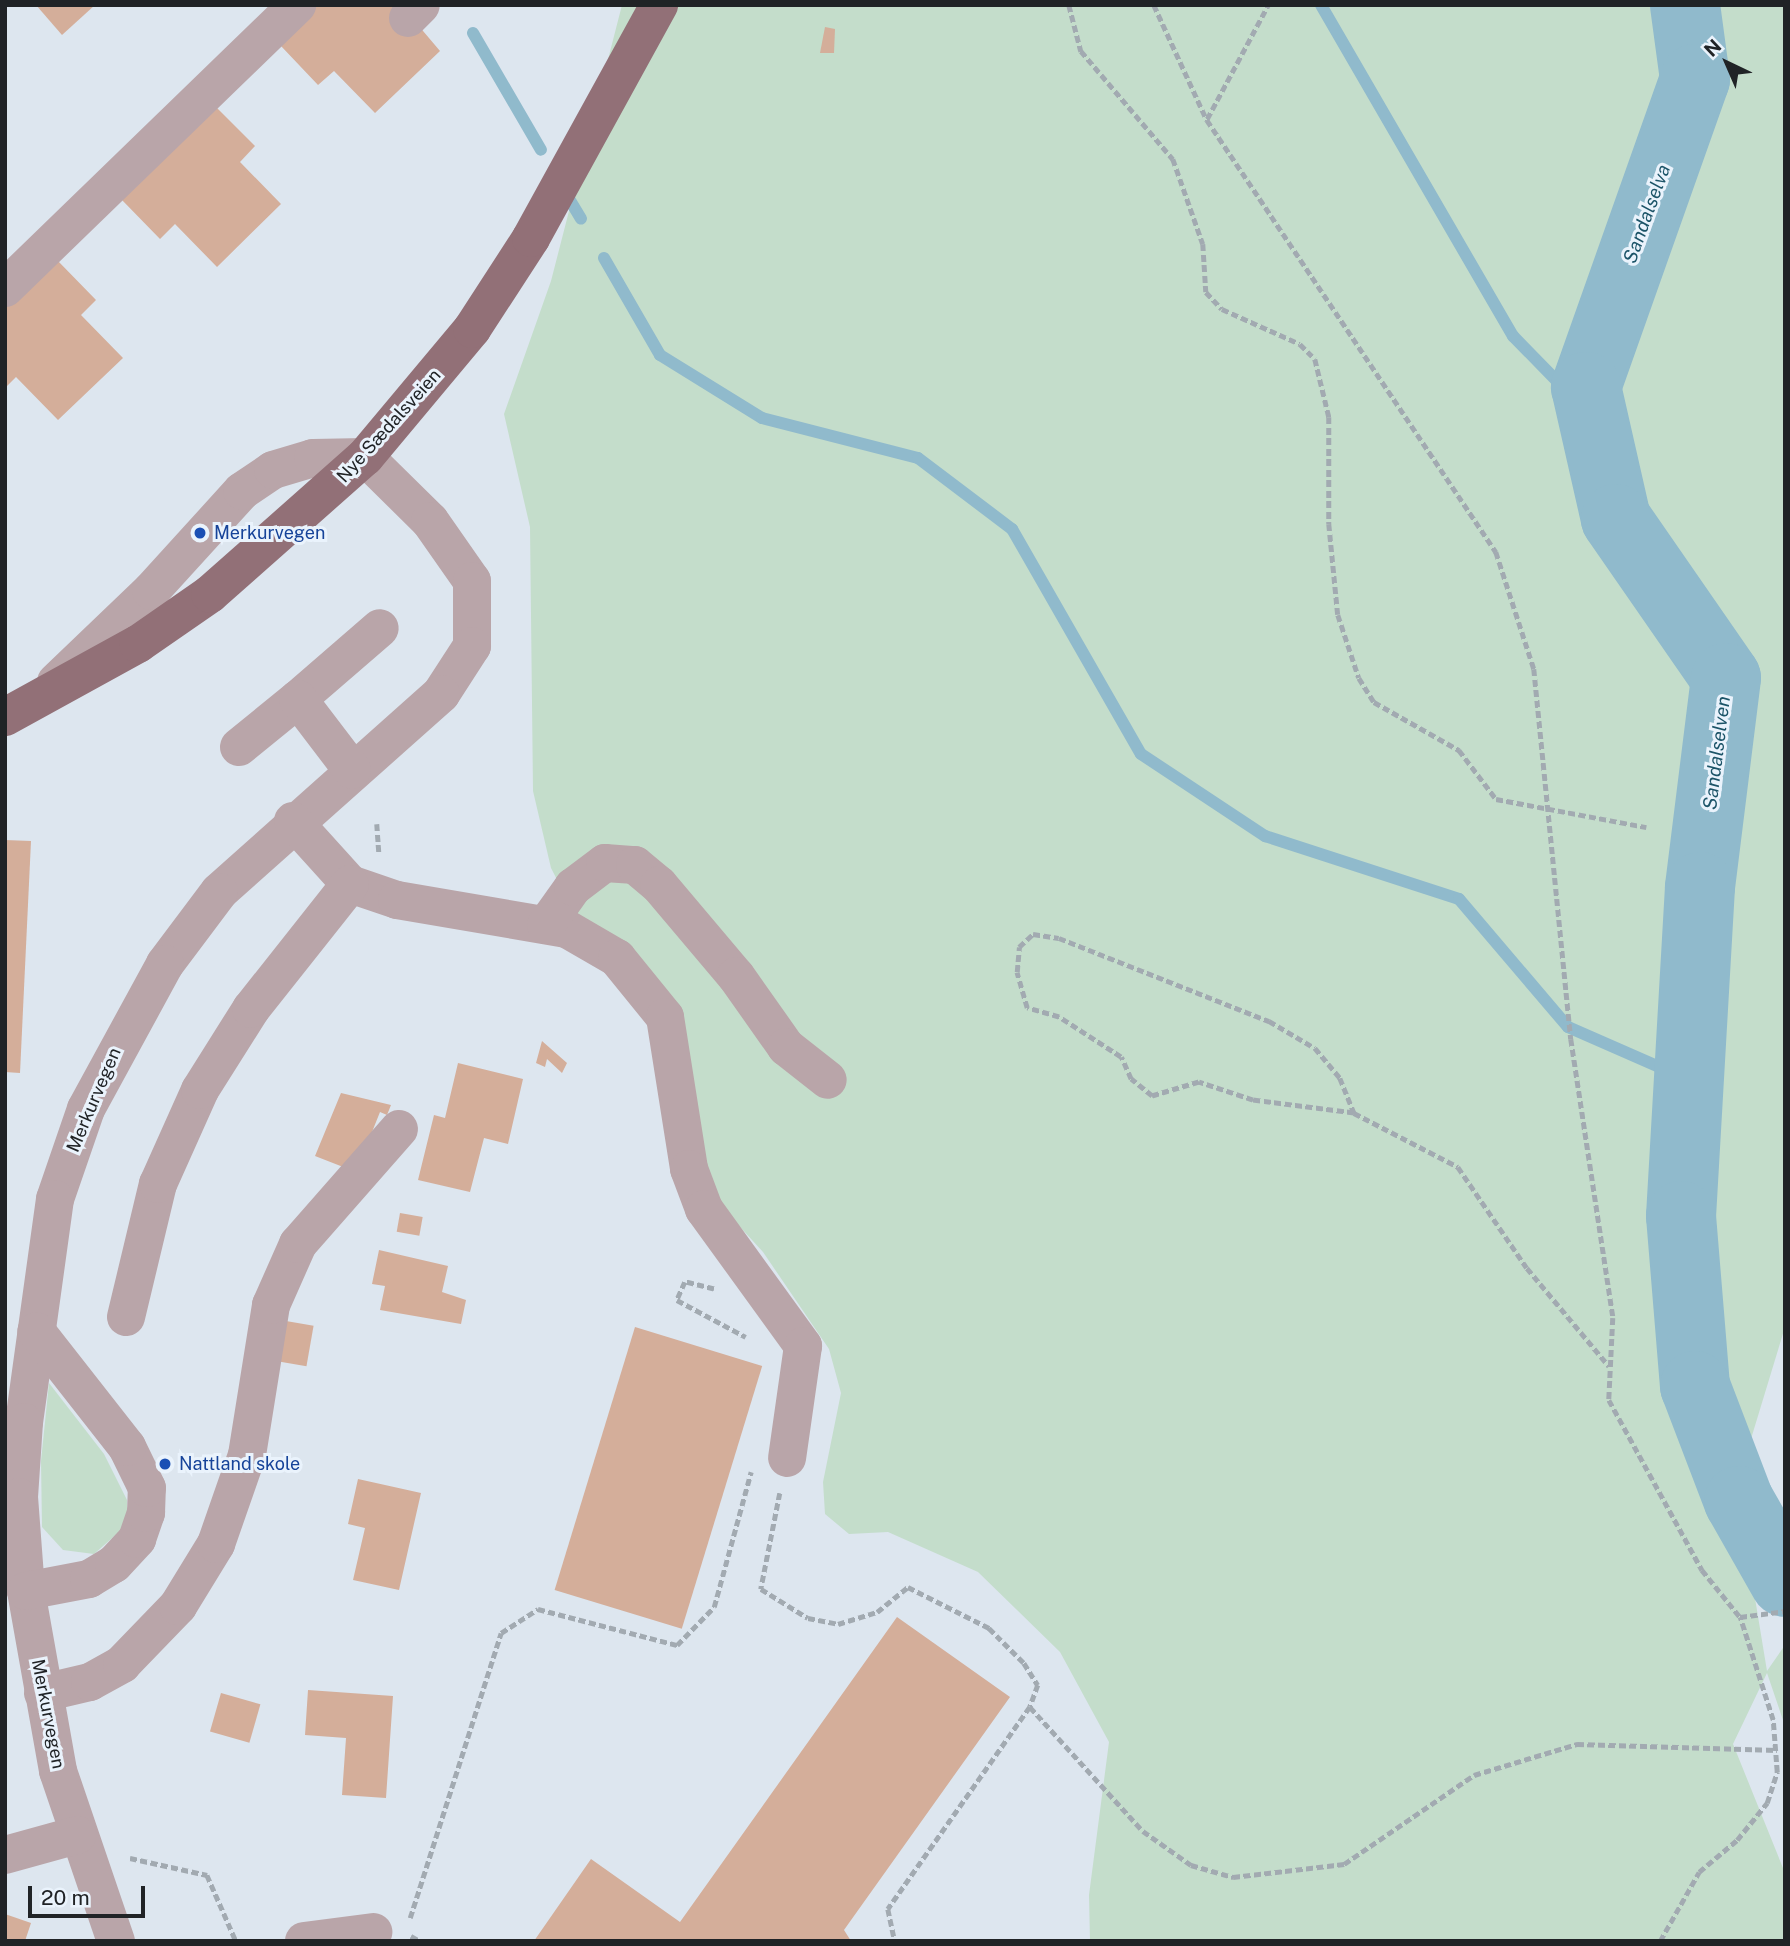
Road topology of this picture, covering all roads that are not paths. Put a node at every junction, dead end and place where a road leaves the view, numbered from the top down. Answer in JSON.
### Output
{"nodes":[{"id":1,"x":297,"y":5,"type":"edge"},
{"id":2,"x":647,"y":10,"type":"edge"},
{"id":3,"x":5,"y":288,"type":"edge"},
{"id":4,"x":365,"y":457,"type":"junction"},
{"id":5,"x":380,"y":628,"type":"dead end"},
{"id":6,"x":298,"y":699,"type":"junction"},
{"id":7,"x":18,"y":712,"type":"edge"},
{"id":8,"x":239,"y":747,"type":"dead end"},
{"id":9,"x":352,"y":770,"type":"junction"},
{"id":10,"x":293,"y":821,"type":"junction"},
{"id":11,"x":350,"y":884,"type":"junction"},
{"id":12,"x":546,"y":925,"type":"junction"},
{"id":13,"x":828,"y":1080,"type":"dead end"},
{"id":14,"x":399,"y":1129,"type":"dead end"},
{"id":15,"x":126,"y":1317,"type":"dead end"},
{"id":16,"x":36,"y":1331,"type":"junction"},
{"id":17,"x":770,"y":1461,"type":"road end"},
{"id":18,"x":26,"y":1591,"type":"junction"},
{"id":19,"x":43,"y":1693,"type":"junction"},
{"id":20,"x":77,"y":1835,"type":"junction"},
{"id":21,"x":5,"y":1855,"type":"edge"},
{"id":22,"x":389,"y":1932,"type":"road end"},
{"id":23,"x":116,"y":1941,"type":"edge"},
{"id":24,"x":304,"y":1941,"type":"edge"}],
"edges":[{"from":1,"to":3,"type":"street"},
{"from":2,"to":4,"type":"main road","name":"Nye Sædalsveien"},
{"from":4,"to":7,"type":"main road","name":"Nye Sædalsveien"},
{"from":4,"to":7,"type":"street"},
{"from":4,"to":9,"type":"street","name":"Merkurvegen"},
{"from":5,"to":6,"type":"street"},
{"from":6,"to":8,"type":"street"},
{"from":6,"to":9,"type":"street"},
{"from":9,"to":10,"type":"street","name":"Merkurvegen"},
{"from":10,"to":11,"type":"street"},
{"from":10,"to":16,"type":"street","name":"Merkurvegen"},
{"from":11,"to":12,"type":"street"},
{"from":11,"to":15,"type":"street"},
{"from":12,"to":13,"type":"street"},
{"from":12,"to":17,"type":"street"},
{"from":14,"to":19,"type":"street"},
{"from":16,"to":18,"type":"street","name":"Merkurvegen"},
{"from":16,"to":18,"type":"street"},
{"from":18,"to":19,"type":"street","name":"Merkurvegen"},
{"from":19,"to":20,"type":"street","name":"Merkurvegen"},
{"from":20,"to":21,"type":"street"},
{"from":20,"to":23,"type":"street","name":"Merkurvegen"},
{"from":22,"to":24,"type":"street"}]}
